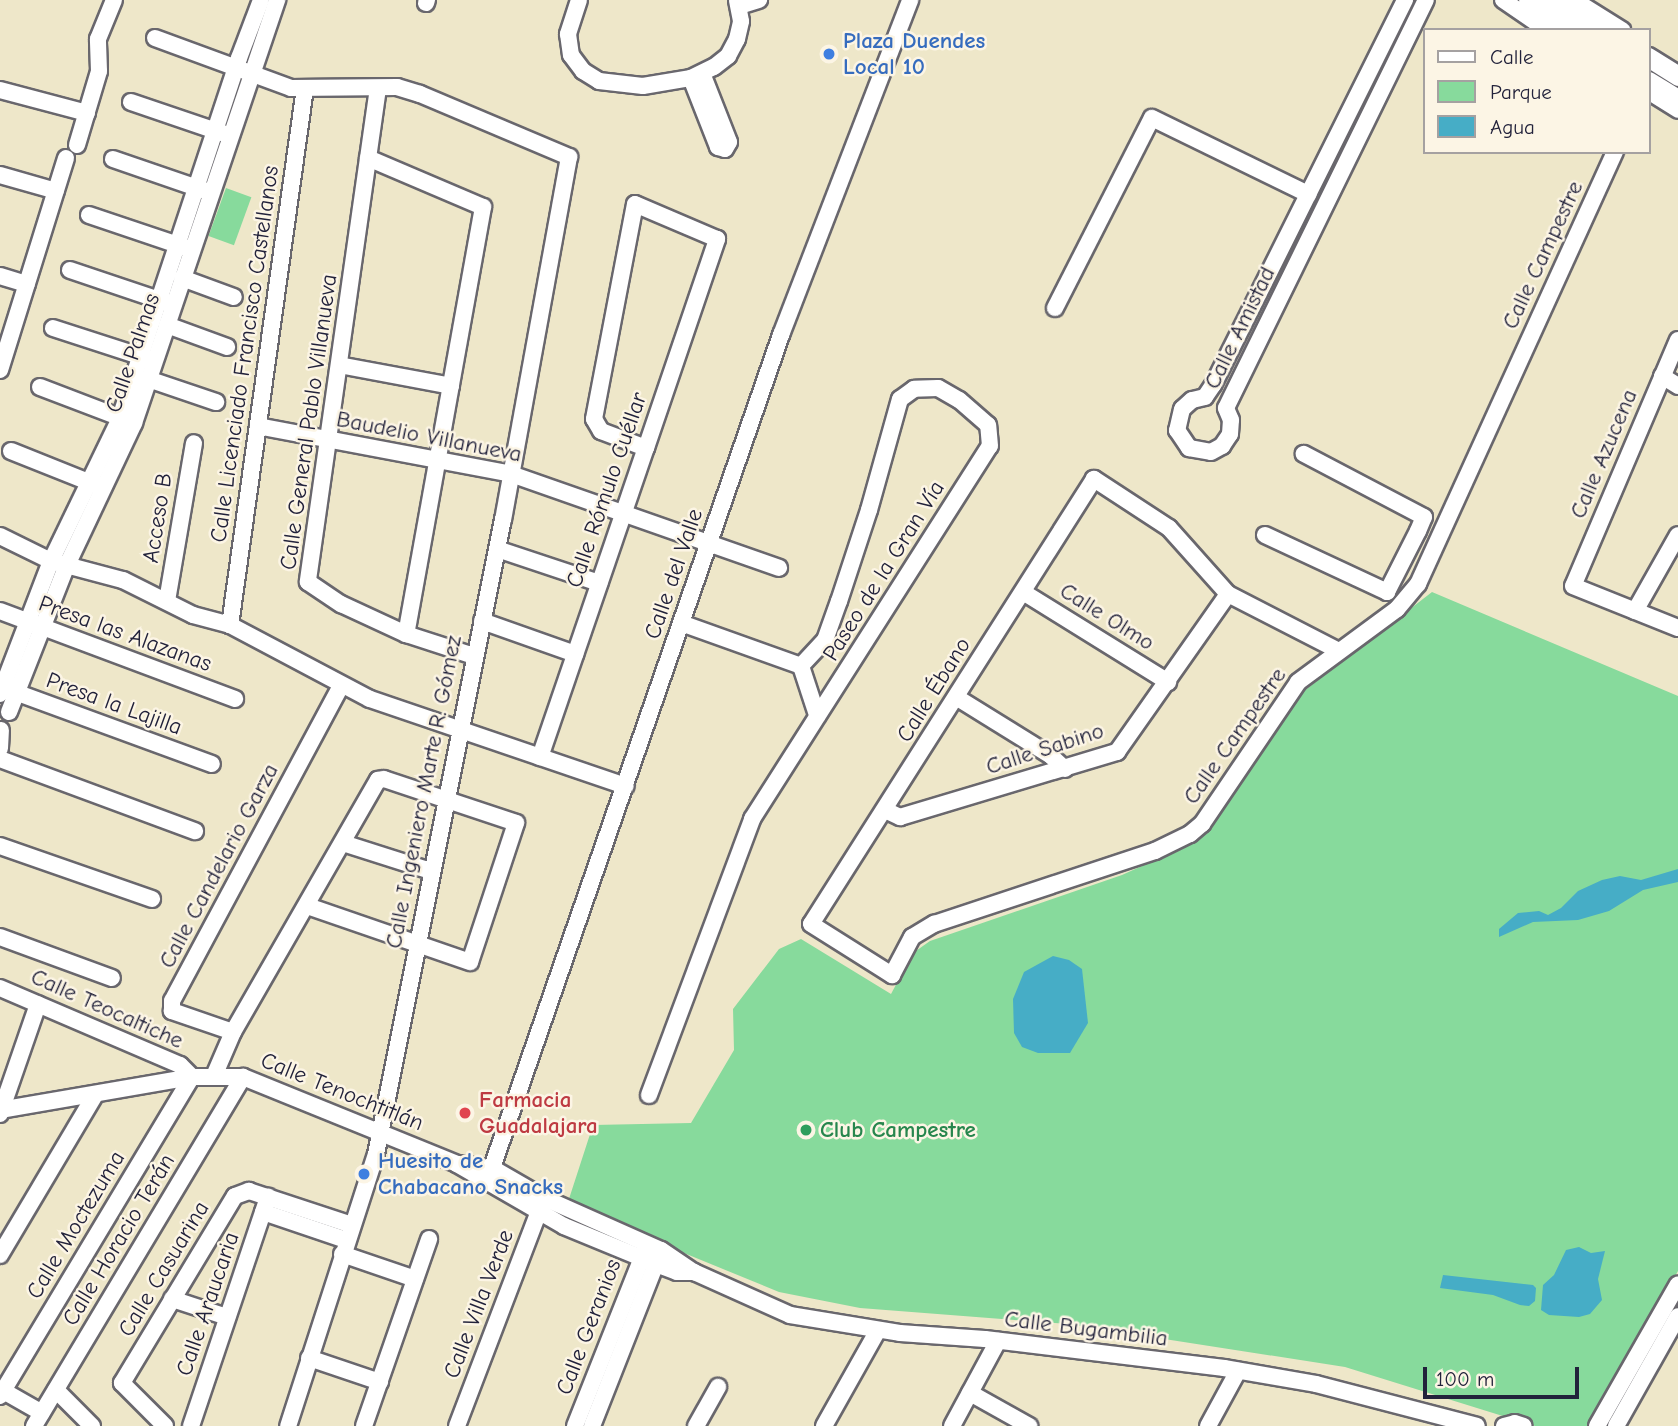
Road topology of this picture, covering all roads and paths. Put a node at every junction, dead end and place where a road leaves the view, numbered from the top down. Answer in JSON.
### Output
{"nodes":[{"id":1,"x":114,"y":0,"type":"edge"},
{"id":2,"x":261,"y":0,"type":"edge"},
{"id":3,"x":278,"y":0,"type":"edge"},
{"id":4,"x":579,"y":0,"type":"edge"},
{"id":5,"x":759,"y":0,"type":"edge"},
{"id":6,"x":910,"y":0,"type":"edge"},
{"id":7,"x":1405,"y":0,"type":"edge"},
{"id":8,"x":1426,"y":0,"type":"edge"},
{"id":9,"x":1503,"y":0,"type":"edge"},
{"id":10,"x":1528,"y":0,"type":"edge"},
{"id":11,"x":1551,"y":0,"type":"edge"},
{"id":12,"x":1574,"y":0,"type":"edge"},
{"id":13,"x":738,"y":3,"type":"edge"},
{"id":14,"x":1559,"y":28,"type":"edge"},
{"id":15,"x":1594,"y":28,"type":"edge"},
{"id":16,"x":1596,"y":28,"type":"edge"},
{"id":17,"x":1619,"y":28,"type":"edge"},
{"id":18,"x":155,"y":37,"type":"dead end"},
{"id":19,"x":1650,"y":48,"type":"edge"},
{"id":20,"x":1650,"y":58,"type":"edge"},
{"id":21,"x":1678,"y":65,"type":"edge"},
{"id":22,"x":243,"y":71,"type":"junction"},
{"id":23,"x":1678,"y":75,"type":"edge"},
{"id":24,"x":696,"y":76,"type":"junction"},
{"id":25,"x":1650,"y":82,"type":"edge"},
{"id":26,"x":305,"y":88,"type":"junction"},
{"id":27,"x":378,"y":89,"type":"junction"},
{"id":28,"x":0,"y":90,"type":"edge"},
{"id":29,"x":1650,"y":92,"type":"edge"},
{"id":30,"x":1678,"y":100,"type":"edge"},
{"id":31,"x":131,"y":102,"type":"dead end"},
{"id":32,"x":710,"y":109,"type":"dead end"},
{"id":33,"x":1678,"y":110,"type":"edge"},
{"id":34,"x":87,"y":113,"type":"junction"},
{"id":35,"x":1346,"y":117,"type":"junction"},
{"id":36,"x":1365,"y":126,"type":"junction"},
{"id":37,"x":224,"y":133,"type":"junction"},
{"id":38,"x":1614,"y":154,"type":"edge"},
{"id":39,"x":368,"y":158,"type":"junction"},
{"id":40,"x":113,"y":159,"type":"dead end"},
{"id":41,"x":0,"y":175,"type":"edge"},
{"id":42,"x":204,"y":190,"type":"junction"},
{"id":43,"x":56,"y":191,"type":"junction"},
{"id":44,"x":1308,"y":194,"type":"junction"},
{"id":45,"x":89,"y":215,"type":"dead end"},
{"id":46,"x":186,"y":247,"type":"junction"},
{"id":47,"x":1277,"y":256,"type":"junction"},
{"id":48,"x":1296,"y":266,"type":"junction"},
{"id":49,"x":70,"y":270,"type":"dead end"},
{"id":50,"x":0,"y":276,"type":"edge"},
{"id":51,"x":183,"y":278,"type":"junction"},
{"id":52,"x":27,"y":284,"type":"junction"},
{"id":53,"x":234,"y":297,"type":"dead end"},
{"id":54,"x":167,"y":303,"type":"junction"},
{"id":55,"x":1055,"y":309,"type":"dead end"},
{"id":56,"x":167,"y":325,"type":"junction"},
{"id":57,"x":53,"y":328,"type":"dead end"},
{"id":58,"x":1678,"y":340,"type":"edge"},
{"id":59,"x":226,"y":347,"type":"dead end"},
{"id":60,"x":148,"y":359,"type":"junction"},
{"id":61,"x":339,"y":365,"type":"junction"},
{"id":62,"x":0,"y":370,"type":"edge"},
{"id":63,"x":1661,"y":376,"type":"junction"},
{"id":64,"x":148,"y":379,"type":"junction"},
{"id":65,"x":451,"y":386,"type":"junction"},
{"id":66,"x":1678,"y":386,"type":"edge"},
{"id":67,"x":40,"y":387,"type":"dead end"},
{"id":68,"x":1205,"y":397,"type":"junction"},
{"id":69,"x":216,"y":402,"type":"dead end"},
{"id":70,"x":1226,"y":408,"type":"junction"},
{"id":71,"x":127,"y":420,"type":"junction"},
{"id":72,"x":258,"y":426,"type":"junction"},
{"id":73,"x":328,"y":440,"type":"junction"},
{"id":74,"x":194,"y":443,"type":"dead end"},
{"id":75,"x":646,"y":448,"type":"junction"},
{"id":76,"x":11,"y":451,"type":"dead end"},
{"id":77,"x":1304,"y":454,"type":"dead end"},
{"id":78,"x":437,"y":460,"type":"junction"},
{"id":79,"x":511,"y":474,"type":"junction"},
{"id":80,"x":96,"y":485,"type":"junction"},
{"id":81,"x":623,"y":514,"type":"junction"},
{"id":82,"x":1418,"y":531,"type":"junction"},
{"id":83,"x":1265,"y":535,"type":"dead end"},
{"id":84,"x":1678,"y":535,"type":"edge"},
{"id":85,"x":0,"y":536,"type":"edge"},
{"id":86,"x":1438,"y":539,"type":"junction"},
{"id":87,"x":708,"y":543,"type":"junction"},
{"id":88,"x":497,"y":549,"type":"junction"},
{"id":89,"x":59,"y":563,"type":"junction"},
{"id":90,"x":779,"y":568,"type":"dead end"},
{"id":91,"x":599,"y":583,"type":"junction"},
{"id":92,"x":1023,"y":592,"type":"junction"},
{"id":93,"x":1228,"y":594,"type":"junction"},
{"id":94,"x":167,"y":601,"type":"junction"},
{"id":95,"x":0,"y":611,"type":"edge"},
{"id":96,"x":1635,"y":611,"type":"junction"},
{"id":97,"x":482,"y":621,"type":"junction"},
{"id":98,"x":681,"y":623,"type":"junction"},
{"id":99,"x":35,"y":625,"type":"junction"},
{"id":100,"x":230,"y":625,"type":"junction"},
{"id":101,"x":1678,"y":628,"type":"edge"},
{"id":102,"x":406,"y":634,"type":"junction"},
{"id":103,"x":1339,"y":651,"type":"junction"},
{"id":104,"x":575,"y":654,"type":"junction"},
{"id":105,"x":474,"y":656,"type":"junction"},
{"id":106,"x":801,"y":666,"type":"junction"},
{"id":107,"x":1168,"y":682,"type":"junction"},
{"id":108,"x":341,"y":686,"type":"junction"},
{"id":109,"x":5,"y":690,"type":"edge"},
{"id":110,"x":956,"y":697,"type":"junction"},
{"id":111,"x":235,"y":699,"type":"dead end"},
{"id":112,"x":9,"y":712,"type":"dead end"},
{"id":113,"x":817,"y":715,"type":"junction"},
{"id":114,"x":1,"y":730,"type":"edge"},
{"id":115,"x":459,"y":730,"type":"junction"},
{"id":116,"x":0,"y":748,"type":"edge"},
{"id":117,"x":540,"y":757,"type":"junction"},
{"id":118,"x":0,"y":758,"type":"edge"},
{"id":119,"x":212,"y":764,"type":"dead end"},
{"id":120,"x":1065,"y":769,"type":"junction"},
{"id":121,"x":626,"y":786,"type":"junction"},
{"id":122,"x":446,"y":799,"type":"junction"},
{"id":123,"x":885,"y":810,"type":"junction"},
{"id":124,"x":195,"y":831,"type":"dead end"},
{"id":125,"x":343,"y":843,"type":"junction"},
{"id":126,"x":0,"y":846,"type":"edge"},
{"id":127,"x":431,"y":871,"type":"junction"},
{"id":128,"x":152,"y":899,"type":"dead end"},
{"id":129,"x":307,"y":906,"type":"junction"},
{"id":130,"x":811,"y":924,"type":"joint"},
{"id":131,"x":0,"y":937,"type":"edge"},
{"id":132,"x":417,"y":943,"type":"junction"},
{"id":133,"x":112,"y":978,"type":"dead end"},
{"id":134,"x":0,"y":988,"type":"edge"},
{"id":135,"x":38,"y":1004,"type":"junction"},
{"id":136,"x":233,"y":1032,"type":"junction"},
{"id":137,"x":214,"y":1076,"type":"junction"},
{"id":138,"x":192,"y":1077,"type":"junction"},
{"id":139,"x":243,"y":1077,"type":"junction"},
{"id":140,"x":95,"y":1095,"type":"junction"},
{"id":141,"x":649,"y":1095,"type":"dead end"},
{"id":142,"x":1,"y":1111,"type":"edge"},
{"id":143,"x":381,"y":1132,"type":"junction"},
{"id":144,"x":489,"y":1175,"type":"junction"},
{"id":145,"x":265,"y":1205,"type":"junction"},
{"id":146,"x":541,"y":1205,"type":"junction"},
{"id":147,"x":429,"y":1239,"type":"dead end"},
{"id":148,"x":347,"y":1240,"type":"junction"},
{"id":149,"x":651,"y":1254,"type":"junction"},
{"id":150,"x":0,"y":1255,"type":"edge"},
{"id":151,"x":415,"y":1279,"type":"junction"},
{"id":152,"x":1678,"y":1284,"type":"edge"},
{"id":153,"x":173,"y":1299,"type":"junction"},
{"id":154,"x":1678,"y":1316,"type":"edge"},
{"id":155,"x":228,"y":1317,"type":"junction"},
{"id":156,"x":878,"y":1330,"type":"junction"},
{"id":157,"x":998,"y":1341,"type":"junction"},
{"id":158,"x":309,"y":1358,"type":"junction"},
{"id":159,"x":1238,"y":1371,"type":"junction"},
{"id":160,"x":380,"y":1382,"type":"junction"},
{"id":161,"x":718,"y":1387,"type":"dead end"},
{"id":162,"x":56,"y":1390,"type":"junction"},
{"id":163,"x":1,"y":1392,"type":"edge"},
{"id":164,"x":970,"y":1393,"type":"junction"},
{"id":165,"x":38,"y":1420,"type":"edge"},
{"id":166,"x":1468,"y":1425,"type":"edge"},
{"id":167,"x":92,"y":1426,"type":"edge"},
{"id":168,"x":165,"y":1426,"type":"edge"},
{"id":169,"x":191,"y":1426,"type":"edge"},
{"id":170,"x":288,"y":1426,"type":"edge"},
{"id":171,"x":365,"y":1426,"type":"edge"},
{"id":172,"x":457,"y":1426,"type":"edge"},
{"id":173,"x":575,"y":1426,"type":"edge"},
{"id":174,"x":592,"y":1426,"type":"edge"},
{"id":175,"x":696,"y":1426,"type":"edge"},
{"id":176,"x":824,"y":1426,"type":"edge"},
{"id":177,"x":952,"y":1426,"type":"edge"},
{"id":178,"x":1029,"y":1426,"type":"edge"},
{"id":179,"x":1208,"y":1426,"type":"edge"},
{"id":180,"x":1504,"y":1426,"type":"edge"},
{"id":181,"x":1524,"y":1426,"type":"edge"},
{"id":182,"x":1597,"y":1426,"type":"edge"},
{"id":183,"x":1616,"y":1426,"type":"edge"}],
"edges":[{"from":1,"to":34,"type":"street"},
{"from":2,"to":22,"type":"street","name":"Calle Palmas"},
{"from":3,"to":22,"type":"street","name":"Calle Palmas"},
{"from":4,"to":24,"type":"street"},
{"from":5,"to":13,"type":"street"},
{"from":6,"to":87,"type":"street","name":"Calle del Valle"},
{"from":7,"to":35,"type":"street","name":"Calle Amistad"},
{"from":8,"to":36,"type":"street","name":"Calle Amistad"},
{"from":9,"to":14,"type":"street"},
{"from":10,"to":14,"type":"main road"},
{"from":11,"to":16,"type":"main road"},
{"from":12,"to":17,"type":"street"},
{"from":13,"to":24,"type":"street"},
{"from":14,"to":15,"type":"main road"},
{"from":18,"to":22,"type":"street"},
{"from":19,"to":21,"type":"street"},
{"from":20,"to":23,"type":"main road"},
{"from":22,"to":26,"type":"street"},
{"from":22,"to":37,"type":"street","name":"Calle Palmas"},
{"from":24,"to":32,"type":"street"},
{"from":25,"to":30,"type":"main road"},
{"from":26,"to":27,"type":"street"},
{"from":26,"to":72,"type":"street","name":"Calle Licenciado Francisco Castellanos"},
{"from":27,"to":39,"type":"street","name":"Calle General Pablo Villanueva"},
{"from":27,"to":79,"type":"street","name":"Calle Ingeniero Marte R. Gómez"},
{"from":28,"to":34,"type":"street"},
{"from":29,"to":33,"type":"street"},
{"from":31,"to":37,"type":"street"},
{"from":34,"to":43,"type":"street"},
{"from":35,"to":36,"type":"street"},
{"from":35,"to":44,"type":"street","name":"Calle Amistad"},
{"from":36,"to":48,"type":"street","name":"Calle Amistad"},
{"from":37,"to":42,"type":"street","name":"Calle Palmas"},
{"from":38,"to":86,"type":"street","name":"Calle Campestre"},
{"from":39,"to":61,"type":"street","name":"Calle General Pablo Villanueva"},
{"from":39,"to":65,"type":"street"},
{"from":40,"to":42,"type":"street"},
{"from":41,"to":43,"type":"street"},
{"from":42,"to":46,"type":"street","name":"Calle Palmas"},
{"from":43,"to":52,"type":"street"},
{"from":44,"to":47,"type":"street","name":"Calle Amistad"},
{"from":44,"to":55,"type":"street"},
{"from":45,"to":46,"type":"street"},
{"from":46,"to":51,"type":"street","name":"Calle Palmas"},
{"from":46,"to":54,"type":"street","name":"Calle Palmas"},
{"from":47,"to":48,"type":"street"},
{"from":47,"to":68,"type":"street","name":"Calle Amistad"},
{"from":48,"to":70,"type":"street","name":"Calle Amistad"},
{"from":49,"to":54,"type":"street"},
{"from":50,"to":52,"type":"street"},
{"from":51,"to":53,"type":"street"},
{"from":51,"to":54,"type":"street","name":"Calle Palmas"},
{"from":52,"to":62,"type":"street"},
{"from":54,"to":56,"type":"street","name":"Calle Palmas"},
{"from":54,"to":60,"type":"street","name":"Calle Palmas"},
{"from":56,"to":59,"type":"street"},
{"from":56,"to":60,"type":"street","name":"Calle Palmas"},
{"from":57,"to":60,"type":"street"},
{"from":58,"to":63,"type":"street","name":"Calle Azucena"},
{"from":60,"to":64,"type":"street","name":"Calle Palmas"},
{"from":60,"to":71,"type":"street","name":"Calle Palmas"},
{"from":61,"to":65,"type":"street"},
{"from":61,"to":73,"type":"street","name":"Calle General Pablo Villanueva"},
{"from":63,"to":66,"type":"street"},
{"from":63,"to":96,"type":"street","name":"Calle Azucena"},
{"from":64,"to":69,"type":"street"},
{"from":64,"to":71,"type":"street","name":"Calle Palmas"},
{"from":65,"to":78,"type":"street"},
{"from":67,"to":71,"type":"street"},
{"from":68,"to":70,"type":"street"},
{"from":68,"to":70,"type":"street","name":"Calle Amistad"},
{"from":71,"to":80,"type":"street","name":"Calle Palmas"},
{"from":72,"to":73,"type":"street","name":"Baudelio Villanueva"},
{"from":72,"to":100,"type":"street","name":"Calle Licenciado Francisco Castellanos"},
{"from":73,"to":78,"type":"street","name":"Baudelio Villanueva"},
{"from":73,"to":102,"type":"street","name":"Calle General Pablo Villanueva"},
{"from":74,"to":94,"type":"street","name":"Acceso B"},
{"from":75,"to":75,"type":"street","name":"Calle Rómulo Cuéllar"},
{"from":75,"to":81,"type":"street","name":"Calle Rómulo Cuéllar"},
{"from":76,"to":80,"type":"street"},
{"from":77,"to":82,"type":"street"},
{"from":78,"to":79,"type":"street","name":"Baudelio Villanueva"},
{"from":78,"to":102,"type":"street"},
{"from":79,"to":81,"type":"street","name":"Baudelio Villanueva"},
{"from":79,"to":88,"type":"street","name":"Calle Ingeniero Marte R. Gómez"},
{"from":80,"to":89,"type":"street","name":"Calle Palmas"},
{"from":81,"to":87,"type":"street","name":"Baudelio Villanueva"},
{"from":81,"to":91,"type":"street","name":"Calle Rómulo Cuéllar"},
{"from":82,"to":83,"type":"street"},
{"from":82,"to":86,"type":"street"},
{"from":84,"to":96,"type":"street"},
{"from":85,"to":89,"type":"street"},
{"from":86,"to":103,"type":"street","name":"Calle Campestre"},
{"from":87,"to":90,"type":"street","name":"Baudelio Villanueva"},
{"from":87,"to":98,"type":"street","name":"Calle del Valle"},
{"from":88,"to":91,"type":"street"},
{"from":88,"to":97,"type":"street","name":"Calle Ingeniero Marte R. Gómez"},
{"from":89,"to":94,"type":"street"},
{"from":89,"to":99,"type":"street","name":"Calle Palmas"},
{"from":91,"to":104,"type":"street","name":"Calle Rómulo Cuéllar"},
{"from":92,"to":93,"type":"street","name":"Calle Ébano"},
{"from":92,"to":107,"type":"street","name":"Calle Olmo"},
{"from":92,"to":110,"type":"street","name":"Calle Ébano"},
{"from":93,"to":103,"type":"street"},
{"from":93,"to":107,"type":"street","name":"Calle Sabino"},
{"from":94,"to":100,"type":"street"},
{"from":95,"to":99,"type":"street","name":"Presa las Alazanas"},
{"from":96,"to":101,"type":"street"},
{"from":97,"to":104,"type":"street"},
{"from":97,"to":105,"type":"street","name":"Calle Ingeniero Marte R. Gómez"},
{"from":98,"to":106,"type":"street"},
{"from":98,"to":121,"type":"street","name":"Calle del Valle"},
{"from":99,"to":109,"type":"street","name":"Calle Palmas"},
{"from":99,"to":111,"type":"street","name":"Presa las Alazanas"},
{"from":100,"to":108,"type":"street"},
{"from":102,"to":105,"type":"street","name":"Calle General Pablo Villanueva"},
{"from":103,"to":130,"type":"street","name":"Calle Campestre"},
{"from":104,"to":117,"type":"street","name":"Calle Rómulo Cuéllar"},
{"from":105,"to":115,"type":"street","name":"Calle Ingeniero Marte R. Gómez"},
{"from":106,"to":113,"type":"street"},
{"from":106,"to":113,"type":"street","name":"Paseo de la Gran Vía"},
{"from":107,"to":120,"type":"street","name":"Calle Sabino"},
{"from":108,"to":115,"type":"street"},
{"from":108,"to":136,"type":"street","name":"Calle Candelario Garza"},
{"from":109,"to":112,"type":"street","name":"Calle Palmas"},
{"from":109,"to":119,"type":"street","name":"Presa la Lajilla"},
{"from":110,"to":120,"type":"street"},
{"from":110,"to":123,"type":"street","name":"Calle Ébano"},
{"from":113,"to":141,"type":"street","name":"Paseo de la Gran Vía"},
{"from":114,"to":116,"type":"street"},
{"from":115,"to":117,"type":"street"},
{"from":115,"to":122,"type":"street","name":"Calle Ingeniero Marte R. Gómez"},
{"from":117,"to":121,"type":"street"},
{"from":118,"to":124,"type":"street"},
{"from":120,"to":123,"type":"street","name":"Calle Sabino"},
{"from":121,"to":144,"type":"street","name":"Calle del Valle"},
{"from":122,"to":125,"type":"street"},
{"from":122,"to":127,"type":"street","name":"Calle Ingeniero Marte R. Gómez"},
{"from":122,"to":132,"type":"street"},
{"from":123,"to":130,"type":"street","name":"Calle Ébano"},
{"from":125,"to":127,"type":"street"},
{"from":125,"to":129,"type":"street"},
{"from":126,"to":128,"type":"street"},
{"from":127,"to":132,"type":"street","name":"Calle Ingeniero Marte R. Gómez"},
{"from":129,"to":132,"type":"street"},
{"from":129,"to":136,"type":"street"},
{"from":131,"to":133,"type":"street"},
{"from":132,"to":143,"type":"street","name":"Calle Ingeniero Marte R. Gómez"},
{"from":134,"to":135,"type":"street","name":"Calle Teocaltiche"},
{"from":135,"to":138,"type":"street","name":"Calle Teocaltiche"},
{"from":135,"to":142,"type":"street"},
{"from":136,"to":137,"type":"street"},
{"from":137,"to":138,"type":"street","name":"Calle Tenochtitlán"},
{"from":137,"to":139,"type":"street","name":"Calle Tenochtitlán"},
{"from":138,"to":140,"type":"street","name":"Calle Tenochtitlán"},
{"from":138,"to":163,"type":"street","name":"Calle Moctezuma"},
{"from":139,"to":143,"type":"street","name":"Calle Tenochtitlán"},
{"from":139,"to":162,"type":"street","name":"Calle Horacio Terán"},
{"from":140,"to":142,"type":"street","name":"Calle Tenochtitlán"},
{"from":140,"to":150,"type":"street"},
{"from":143,"to":144,"type":"street","name":"Calle Tenochtitlán"},
{"from":143,"to":148,"type":"street","name":"Calle Ingeniero Marte R. Gómez"},
{"from":144,"to":146,"type":"street","name":"Calle Bugambilia"},
{"from":145,"to":148,"type":"street","name":"Calle Casuarina"},
{"from":145,"to":153,"type":"street","name":"Calle Casuarina"},
{"from":145,"to":155,"type":"street","name":"Calle Araucaria"},
{"from":146,"to":149,"type":"street","name":"Calle Bugambilia"},
{"from":146,"to":172,"type":"street","name":"Calle Villa Verde"},
{"from":147,"to":151,"type":"street"},
{"from":148,"to":151,"type":"street","name":"Calle Casuarina"},
{"from":148,"to":158,"type":"street","name":"Calle Ingeniero Marte R. Gómez"},
{"from":149,"to":156,"type":"street","name":"Calle Bugambilia"},
{"from":149,"to":173,"type":"street","name":"Calle Geranios"},
{"from":149,"to":174,"type":"street","name":"Calle Geranios"},
{"from":151,"to":160,"type":"street"},
{"from":152,"to":182,"type":"street"},
{"from":153,"to":155,"type":"street"},
{"from":153,"to":168,"type":"street","name":"Calle Casuarina"},
{"from":154,"to":183,"type":"street"},
{"from":155,"to":169,"type":"street","name":"Calle Araucaria"},
{"from":156,"to":157,"type":"street","name":"Calle Bugambilia"},
{"from":156,"to":176,"type":"street"},
{"from":157,"to":159,"type":"street","name":"Calle Bugambilia"},
{"from":157,"to":164,"type":"street"},
{"from":158,"to":160,"type":"street"},
{"from":158,"to":170,"type":"street","name":"Calle Ingeniero Marte R. Gómez"},
{"from":159,"to":166,"type":"street","name":"Calle Bugambilia"},
{"from":159,"to":179,"type":"street"},
{"from":160,"to":171,"type":"street"},
{"from":161,"to":175,"type":"street"},
{"from":162,"to":165,"type":"street","name":"Calle Horacio Terán"},
{"from":162,"to":167,"type":"street"},
{"from":163,"to":165,"type":"street"},
{"from":164,"to":177,"type":"street"},
{"from":164,"to":178,"type":"street"},
{"from":180,"to":181,"type":"street"}]}
